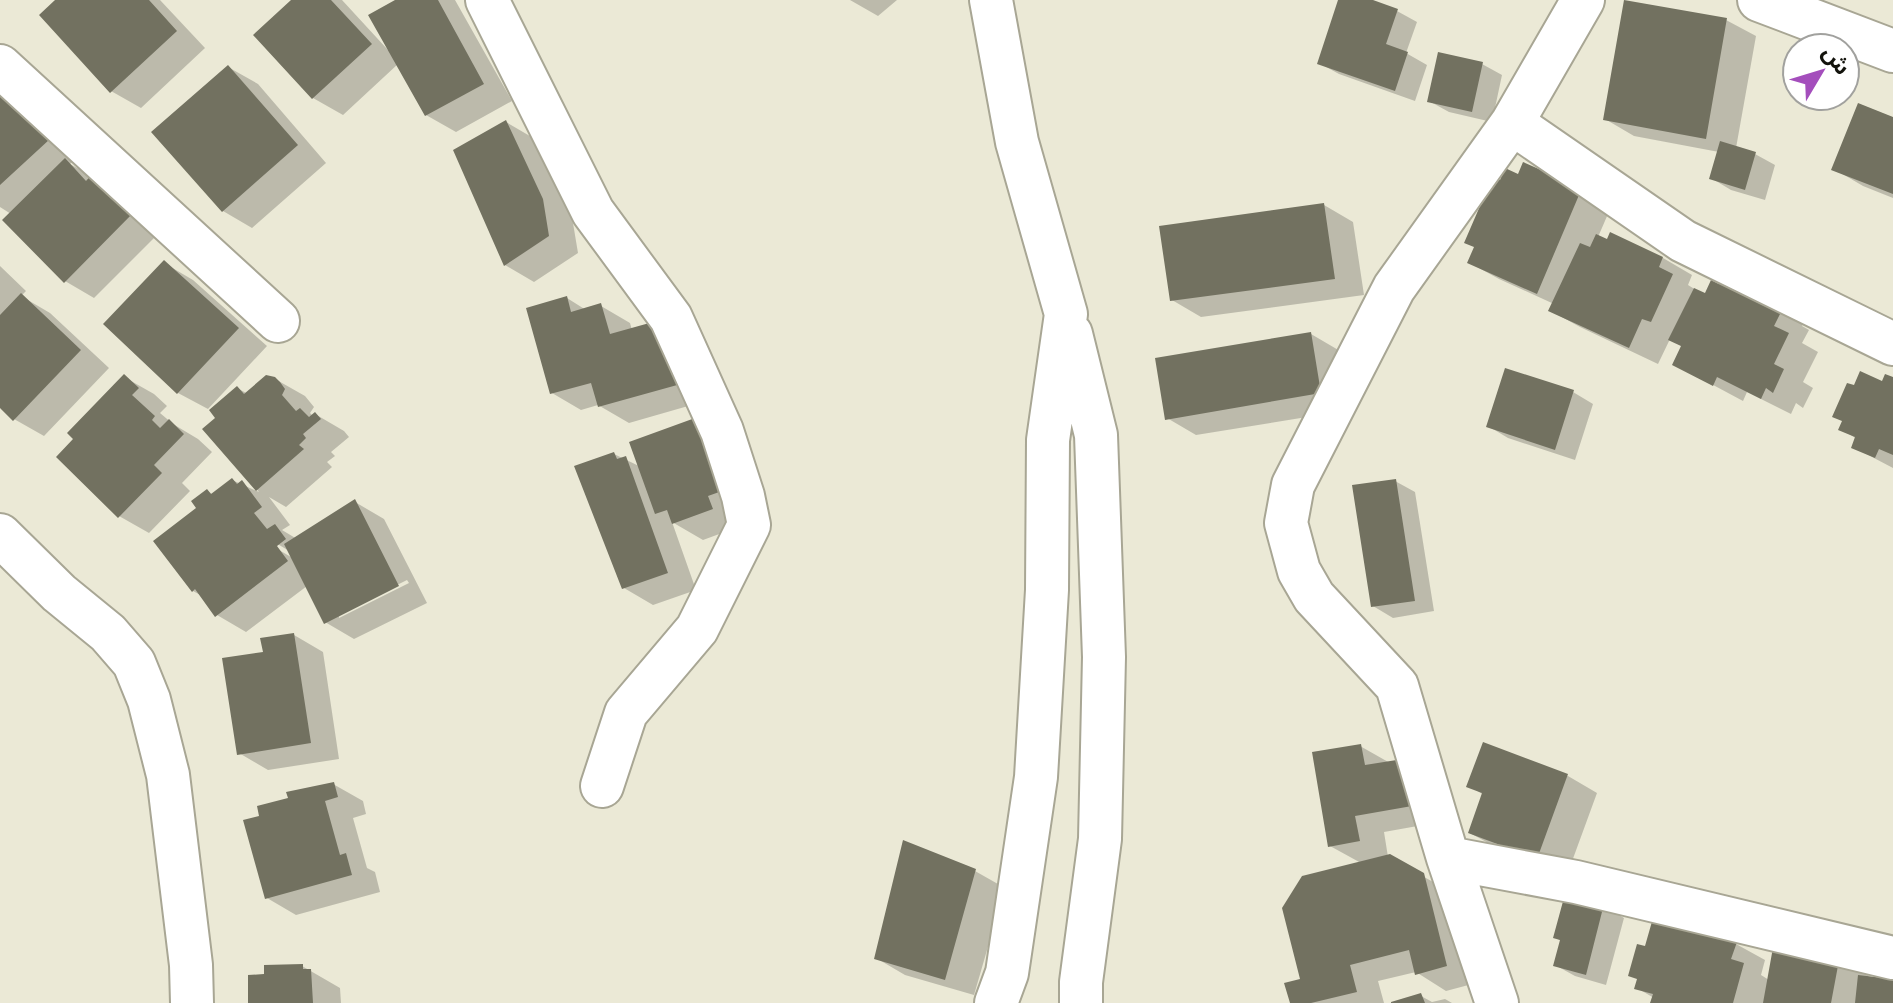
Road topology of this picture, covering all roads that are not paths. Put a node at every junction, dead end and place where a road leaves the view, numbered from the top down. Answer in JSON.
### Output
{"nodes":[{"id":1,"x":487,"y":0,"type":"edge"},
{"id":2,"x":991,"y":0,"type":"edge"},
{"id":3,"x":1583,"y":0,"type":"edge"},
{"id":4,"x":1759,"y":0,"type":"edge"},
{"id":5,"x":1893,"y":51,"type":"edge"},
{"id":6,"x":0,"y":66,"type":"edge"},
{"id":7,"x":1512,"y":123,"type":"junction"},
{"id":8,"x":1066,"y":314,"type":"junction"},
{"id":9,"x":278,"y":321,"type":"dead end"},
{"id":10,"x":1893,"y":344,"type":"edge"},
{"id":11,"x":0,"y":535,"type":"edge"},
{"id":12,"x":602,"y":786,"type":"dead end"},
{"id":13,"x":1448,"y":858,"type":"junction"},
{"id":14,"x":1893,"y":958,"type":"edge"},
{"id":15,"x":192,"y":1003,"type":"edge"},
{"id":16,"x":996,"y":1003,"type":"edge"},
{"id":17,"x":1081,"y":1003,"type":"edge"},
{"id":18,"x":1497,"y":1003,"type":"edge"}],
"edges":[{"from":1,"to":12,"type":"street"},
{"from":2,"to":8,"type":"street"},
{"from":3,"to":7,"type":"street"},
{"from":4,"to":5,"type":"street"},
{"from":6,"to":9,"type":"street"},
{"from":7,"to":10,"type":"street"},
{"from":7,"to":13,"type":"street"},
{"from":8,"to":16,"type":"street"},
{"from":8,"to":17,"type":"street"},
{"from":11,"to":15,"type":"street"},
{"from":13,"to":14,"type":"street"},
{"from":13,"to":18,"type":"street"}]}
